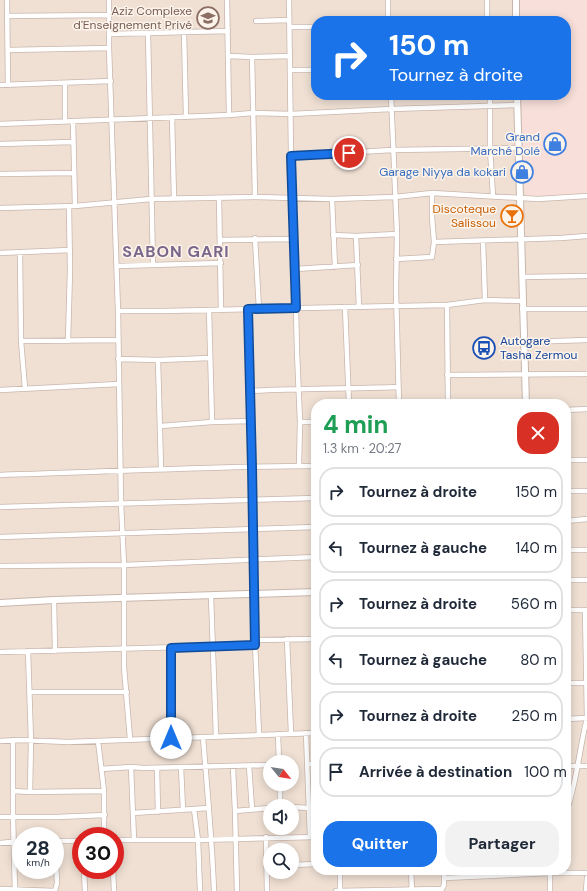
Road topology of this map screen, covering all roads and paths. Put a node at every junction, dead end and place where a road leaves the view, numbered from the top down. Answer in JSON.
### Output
{"nodes":[{"id":1,"x":7,"y":0,"type":"edge"},
{"id":2,"x":109,"y":0,"type":"edge"},
{"id":3,"x":227,"y":0,"type":"edge"},
{"id":4,"x":289,"y":0,"type":"edge"},
{"id":5,"x":388,"y":0,"type":"edge"},
{"id":6,"x":487,"y":0,"type":"edge"},
{"id":7,"x":516,"y":0,"type":"edge"},
{"id":8,"x":109,"y":14,"type":"junction"},
{"id":9,"x":7,"y":16,"type":"junction"},
{"id":10,"x":388,"y":16,"type":"edge"},
{"id":11,"x":487,"y":16,"type":"edge"},
{"id":12,"x":516,"y":16,"type":"edge"},
{"id":13,"x":290,"y":20,"type":"junction"},
{"id":14,"x":256,"y":21,"type":"dead end"},
{"id":15,"x":311,"y":27,"type":"edge"},
{"id":16,"x":290,"y":28,"type":"junction"},
{"id":17,"x":228,"y":31,"type":"junction"},
{"id":18,"x":184,"y":32,"type":"junction"},
{"id":19,"x":148,"y":33,"type":"junction"},
{"id":20,"x":109,"y":34,"type":"junction"},
{"id":21,"x":109,"y":48,"type":"junction"},
{"id":22,"x":8,"y":50,"type":"junction"},
{"id":23,"x":229,"y":56,"type":"junction"},
{"id":24,"x":290,"y":56,"type":"junction"},
{"id":25,"x":252,"y":57,"type":"junction"},
{"id":26,"x":290,"y":70,"type":"junction"},
{"id":27,"x":311,"y":70,"type":"edge"},
{"id":28,"x":110,"y":81,"type":"junction"},
{"id":29,"x":64,"y":83,"type":"junction"},
{"id":30,"x":0,"y":85,"type":"edge"},
{"id":31,"x":8,"y":85,"type":"junction"},
{"id":32,"x":391,"y":100,"type":"edge"},
{"id":33,"x":490,"y":100,"type":"edge"},
{"id":34,"x":518,"y":100,"type":"edge"},
{"id":35,"x":518,"y":105,"type":"junction"},
{"id":36,"x":490,"y":106,"type":"junction"},
{"id":37,"x":391,"y":109,"type":"junction"},
{"id":38,"x":254,"y":113,"type":"junction"},
{"id":39,"x":291,"y":114,"type":"junction"},
{"id":40,"x":229,"y":115,"type":"junction"},
{"id":41,"x":186,"y":116,"type":"junction"},
{"id":42,"x":172,"y":117,"type":"junction"},
{"id":43,"x":149,"y":118,"type":"junction"},
{"id":44,"x":112,"y":120,"type":"junction"},
{"id":45,"x":65,"y":121,"type":"junction"},
{"id":46,"x":73,"y":121,"type":"junction"},
{"id":47,"x":0,"y":124,"type":"edge"},
{"id":48,"x":73,"y":142,"type":"junction"},
{"id":49,"x":0,"y":144,"type":"edge"},
{"id":50,"x":519,"y":148,"type":"junction"},
{"id":51,"x":490,"y":149,"type":"junction"},
{"id":52,"x":392,"y":150,"type":"junction"},
{"id":53,"x":291,"y":156,"type":"junction"},
{"id":54,"x":74,"y":172,"type":"junction"},
{"id":55,"x":0,"y":174,"type":"edge"},
{"id":56,"x":432,"y":193,"type":"junction"},
{"id":57,"x":493,"y":196,"type":"junction"},
{"id":58,"x":587,"y":196,"type":"edge"},
{"id":59,"x":255,"y":197,"type":"junction"},
{"id":60,"x":395,"y":197,"type":"junction"},
{"id":61,"x":520,"y":197,"type":"junction"},
{"id":62,"x":219,"y":198,"type":"junction"},
{"id":63,"x":293,"y":198,"type":"junction"},
{"id":64,"x":151,"y":199,"type":"junction"},
{"id":65,"x":174,"y":199,"type":"junction"},
{"id":66,"x":332,"y":199,"type":"junction"},
{"id":67,"x":115,"y":203,"type":"junction"},
{"id":68,"x":69,"y":206,"type":"junction"},
{"id":69,"x":75,"y":206,"type":"junction"},
{"id":70,"x":0,"y":208,"type":"edge"},
{"id":71,"x":396,"y":234,"type":"junction"},
{"id":72,"x":333,"y":235,"type":"junction"},
{"id":73,"x":356,"y":236,"type":"junction"},
{"id":74,"x":587,"y":236,"type":"edge"},
{"id":75,"x":256,"y":238,"type":"junction"},
{"id":76,"x":293,"y":239,"type":"junction"},
{"id":77,"x":521,"y":239,"type":"junction"},
{"id":78,"x":220,"y":240,"type":"junction"},
{"id":79,"x":483,"y":241,"type":"junction"},
{"id":80,"x":434,"y":242,"type":"junction"},
{"id":81,"x":70,"y":250,"type":"junction"},
{"id":82,"x":0,"y":253,"type":"edge"},
{"id":83,"x":20,"y":253,"type":"junction"},
{"id":84,"x":396,"y":259,"type":"junction"},
{"id":85,"x":221,"y":263,"type":"junction"},
{"id":86,"x":153,"y":265,"type":"junction"},
{"id":87,"x":358,"y":265,"type":"junction"},
{"id":88,"x":117,"y":266,"type":"junction"},
{"id":89,"x":335,"y":267,"type":"junction"},
{"id":90,"x":295,"y":269,"type":"junction"},
{"id":91,"x":587,"y":276,"type":"edge"},
{"id":92,"x":522,"y":277,"type":"junction"},
{"id":93,"x":485,"y":300,"type":"junction"},
{"id":94,"x":522,"y":301,"type":"junction"},
{"id":95,"x":447,"y":305,"type":"junction"},
{"id":96,"x":397,"y":306,"type":"junction"},
{"id":97,"x":346,"y":307,"type":"junction"},
{"id":98,"x":359,"y":307,"type":"junction"},
{"id":99,"x":296,"y":308,"type":"junction"},
{"id":100,"x":248,"y":309,"type":"junction"},
{"id":101,"x":259,"y":309,"type":"junction"},
{"id":102,"x":522,"y":309,"type":"junction"},
{"id":103,"x":587,"y":309,"type":"edge"},
{"id":104,"x":209,"y":310,"type":"junction"},
{"id":105,"x":221,"y":310,"type":"junction"},
{"id":106,"x":118,"y":311,"type":"junction"},
{"id":107,"x":118,"y":340,"type":"junction"},
{"id":108,"x":587,"y":340,"type":"edge"},
{"id":109,"x":21,"y":341,"type":"junction"},
{"id":110,"x":68,"y":341,"type":"junction"},
{"id":111,"x":524,"y":342,"type":"junction"},
{"id":112,"x":210,"y":358,"type":"junction"},
{"id":113,"x":118,"y":359,"type":"junction"},
{"id":114,"x":158,"y":360,"type":"junction"},
{"id":115,"x":524,"y":374,"type":"junction"},
{"id":116,"x":587,"y":374,"type":"edge"},
{"id":117,"x":447,"y":375,"type":"junction"},
{"id":118,"x":119,"y":384,"type":"junction"},
{"id":119,"x":398,"y":387,"type":"junction"},
{"id":120,"x":25,"y":388,"type":"junction"},
{"id":121,"x":299,"y":388,"type":"junction"},
{"id":122,"x":348,"y":389,"type":"junction"},
{"id":123,"x":0,"y":390,"type":"edge"},
{"id":124,"x":250,"y":391,"type":"junction"},
{"id":125,"x":348,"y":399,"type":"edge"},
{"id":126,"x":399,"y":399,"type":"edge"},
{"id":127,"x":448,"y":399,"type":"edge"},
{"id":128,"x":526,"y":399,"type":"edge"},
{"id":129,"x":587,"y":409,"type":"edge"},
{"id":130,"x":571,"y":410,"type":"edge"},
{"id":131,"x":212,"y":422,"type":"junction"},
{"id":132,"x":251,"y":422,"type":"junction"},
{"id":133,"x":300,"y":422,"type":"junction"},
{"id":134,"x":311,"y":422,"type":"edge"},
{"id":135,"x":161,"y":426,"type":"junction"},
{"id":136,"x":571,"y":460,"type":"edge"},
{"id":137,"x":587,"y":460,"type":"edge"},
{"id":138,"x":299,"y":466,"type":"junction"},
{"id":139,"x":311,"y":466,"type":"edge"},
{"id":140,"x":252,"y":467,"type":"junction"},
{"id":141,"x":161,"y":468,"type":"junction"},
{"id":142,"x":120,"y":471,"type":"junction"},
{"id":143,"x":0,"y":475,"type":"edge"},
{"id":144,"x":571,"y":491,"type":"edge"},
{"id":145,"x":587,"y":491,"type":"edge"},
{"id":146,"x":311,"y":498,"type":"edge"},
{"id":147,"x":252,"y":499,"type":"junction"},
{"id":148,"x":121,"y":503,"type":"junction"},
{"id":149,"x":0,"y":507,"type":"edge"},
{"id":150,"x":587,"y":519,"type":"edge"},
{"id":151,"x":571,"y":520,"type":"edge"},
{"id":152,"x":311,"y":527,"type":"edge"},
{"id":153,"x":253,"y":529,"type":"junction"},
{"id":154,"x":122,"y":533,"type":"junction"},
{"id":155,"x":0,"y":537,"type":"edge"},
{"id":156,"x":571,"y":550,"type":"edge"},
{"id":157,"x":587,"y":550,"type":"edge"},
{"id":158,"x":311,"y":557,"type":"edge"},
{"id":159,"x":254,"y":559,"type":"junction"},
{"id":160,"x":124,"y":565,"type":"junction"},
{"id":161,"x":0,"y":566,"type":"edge"},
{"id":162,"x":571,"y":580,"type":"edge"},
{"id":163,"x":587,"y":580,"type":"edge"},
{"id":164,"x":311,"y":592,"type":"edge"},
{"id":165,"x":255,"y":594,"type":"junction"},
{"id":166,"x":211,"y":596,"type":"junction"},
{"id":167,"x":124,"y":598,"type":"junction"},
{"id":168,"x":54,"y":600,"type":"junction"},
{"id":169,"x":0,"y":603,"type":"edge"},
{"id":170,"x":571,"y":610,"type":"edge"},
{"id":171,"x":586,"y":610,"type":"edge"},
{"id":172,"x":287,"y":639,"type":"junction"},
{"id":173,"x":311,"y":639,"type":"edge"},
{"id":174,"x":255,"y":642,"type":"junction"},
{"id":175,"x":212,"y":647,"type":"junction"},
{"id":176,"x":124,"y":648,"type":"junction"},
{"id":177,"x":171,"y":648,"type":"junction"},
{"id":178,"x":28,"y":651,"type":"junction"},
{"id":179,"x":55,"y":651,"type":"junction"},
{"id":180,"x":0,"y":652,"type":"edge"},
{"id":181,"x":571,"y":682,"type":"edge"},
{"id":182,"x":587,"y":682,"type":"edge"},
{"id":183,"x":30,"y":692,"type":"junction"},
{"id":184,"x":127,"y":692,"type":"junction"},
{"id":185,"x":586,"y":718,"type":"edge"},
{"id":186,"x":571,"y":719,"type":"edge"},
{"id":187,"x":585,"y":731,"type":"edge"},
{"id":188,"x":306,"y":733,"type":"junction"},
{"id":189,"x":311,"y":733,"type":"edge"},
{"id":190,"x":278,"y":734,"type":"junction"},
{"id":191,"x":291,"y":734,"type":"junction"},
{"id":192,"x":259,"y":735,"type":"junction"},
{"id":193,"x":216,"y":736,"type":"junction"},
{"id":194,"x":203,"y":737,"type":"junction"},
{"id":195,"x":171,"y":738,"type":"junction"},
{"id":196,"x":130,"y":739,"type":"junction"},
{"id":197,"x":14,"y":740,"type":"junction"},
{"id":198,"x":0,"y":741,"type":"edge"},
{"id":199,"x":32,"y":741,"type":"junction"},
{"id":200,"x":98,"y":741,"type":"junction"},
{"id":201,"x":279,"y":755,"type":"edge"},
{"id":202,"x":307,"y":764,"type":"junction"},
{"id":203,"x":311,"y":764,"type":"edge"},
{"id":204,"x":263,"y":765,"type":"edge"},
{"id":205,"x":249,"y":766,"type":"junction"},
{"id":206,"x":571,"y":766,"type":"edge"},
{"id":207,"x":578,"y":766,"type":"junction"},
{"id":208,"x":587,"y":766,"type":"edge"},
{"id":209,"x":131,"y":767,"type":"junction"},
{"id":210,"x":181,"y":767,"type":"junction"},
{"id":211,"x":206,"y":767,"type":"junction"},
{"id":212,"x":233,"y":767,"type":"junction"},
{"id":213,"x":156,"y":768,"type":"junction"},
{"id":214,"x":101,"y":769,"type":"junction"},
{"id":215,"x":571,"y":790,"type":"edge"},
{"id":216,"x":12,"y":791,"type":"junction"},
{"id":217,"x":104,"y":791,"type":"junction"},
{"id":218,"x":30,"y":792,"type":"junction"},
{"id":219,"x":209,"y":808,"type":"junction"},
{"id":220,"x":263,"y":808,"type":"edge"},
{"id":221,"x":299,"y":808,"type":"edge"},
{"id":222,"x":308,"y":808,"type":"junction"},
{"id":223,"x":194,"y":809,"type":"junction"},
{"id":224,"x":252,"y":809,"type":"junction"},
{"id":225,"x":183,"y":810,"type":"junction"},
{"id":226,"x":235,"y":811,"type":"junction"},
{"id":227,"x":158,"y":812,"type":"junction"},
{"id":228,"x":133,"y":813,"type":"junction"},
{"id":229,"x":105,"y":815,"type":"junction"},
{"id":230,"x":0,"y":817,"type":"edge"},
{"id":231,"x":12,"y":817,"type":"junction"},
{"id":232,"x":13,"y":827,"type":"edge"},
{"id":233,"x":104,"y":827,"type":"edge"},
{"id":234,"x":266,"y":837,"type":"junction"},
{"id":235,"x":310,"y":837,"type":"joint"},
{"id":236,"x":235,"y":839,"type":"junction"},
{"id":237,"x":124,"y":840,"type":"edge"},
{"id":238,"x":134,"y":840,"type":"junction"},
{"id":239,"x":198,"y":840,"type":"junction"},
{"id":240,"x":212,"y":840,"type":"junction"},
{"id":241,"x":12,"y":841,"type":"edge"},
{"id":242,"x":0,"y":843,"type":"edge"},
{"id":243,"x":266,"y":843,"type":"edge"},
{"id":244,"x":311,"y":864,"type":"edge"},
{"id":245,"x":299,"y":865,"type":"edge"},
{"id":246,"x":571,"y":872,"type":"edge"},
{"id":247,"x":587,"y":873,"type":"edge"},
{"id":248,"x":340,"y":875,"type":"edge"},
{"id":249,"x":411,"y":875,"type":"edge"},
{"id":250,"x":508,"y":875,"type":"edge"},
{"id":251,"x":550,"y":875,"type":"edge"},
{"id":252,"x":472,"y":876,"type":"joint"},
{"id":253,"x":444,"y":878,"type":"joint"},
{"id":254,"x":587,"y":878,"type":"edge"},
{"id":255,"x":15,"y":879,"type":"edge"},
{"id":256,"x":58,"y":879,"type":"edge"},
{"id":257,"x":84,"y":879,"type":"edge"},
{"id":258,"x":113,"y":879,"type":"edge"},
{"id":259,"x":267,"y":879,"type":"edge"},
{"id":260,"x":0,"y":889,"type":"edge"},
{"id":261,"x":15,"y":890,"type":"edge"},
{"id":262,"x":412,"y":890,"type":"edge"},
{"id":263,"x":55,"y":891,"type":"edge"},
{"id":264,"x":85,"y":891,"type":"edge"},
{"id":265,"x":114,"y":891,"type":"edge"},
{"id":266,"x":200,"y":891,"type":"edge"},
{"id":267,"x":214,"y":891,"type":"edge"},
{"id":268,"x":237,"y":891,"type":"edge"},
{"id":269,"x":266,"y":891,"type":"edge"},
{"id":270,"x":336,"y":891,"type":"edge"},
{"id":271,"x":340,"y":891,"type":"edge"},
{"id":272,"x":550,"y":891,"type":"edge"},
{"id":273,"x":586,"y":891,"type":"edge"}],
"edges":[{"from":1,"to":9,"type":"street"},
{"from":2,"to":8,"type":"street"},
{"from":3,"to":17,"type":"street"},
{"from":4,"to":13,"type":"street"},
{"from":5,"to":10,"type":"street"},
{"from":6,"to":11,"type":"street"},
{"from":7,"to":12,"type":"street"},
{"from":8,"to":9,"type":"street"},
{"from":8,"to":20,"type":"street"},
{"from":9,"to":22,"type":"street"},
{"from":13,"to":14,"type":"street"},
{"from":13,"to":16,"type":"street"},
{"from":15,"to":16,"type":"street"},
{"from":16,"to":24,"type":"street"},
{"from":17,"to":18,"type":"street"},
{"from":17,"to":23,"type":"street"},
{"from":18,"to":19,"type":"street"},
{"from":18,"to":41,"type":"street"},
{"from":19,"to":20,"type":"street"},
{"from":19,"to":43,"type":"street"},
{"from":20,"to":21,"type":"street"},
{"from":21,"to":22,"type":"street"},
{"from":21,"to":28,"type":"street"},
{"from":22,"to":31,"type":"street"},
{"from":23,"to":25,"type":"street"},
{"from":23,"to":40,"type":"street"},
{"from":24,"to":25,"type":"street"},
{"from":24,"to":26,"type":"street"},
{"from":25,"to":38,"type":"street"},
{"from":26,"to":27,"type":"street"},
{"from":26,"to":39,"type":"street"},
{"from":28,"to":29,"type":"street"},
{"from":28,"to":44,"type":"street"},
{"from":29,"to":31,"type":"street"},
{"from":29,"to":45,"type":"street"},
{"from":30,"to":31,"type":"street"},
{"from":32,"to":37,"type":"street"},
{"from":33,"to":36,"type":"street"},
{"from":34,"to":35,"type":"street"},
{"from":35,"to":36,"type":"street"},
{"from":35,"to":50,"type":"street"},
{"from":36,"to":37,"type":"street"},
{"from":36,"to":51,"type":"street"},
{"from":37,"to":39,"type":"street"},
{"from":37,"to":52,"type":"street"},
{"from":38,"to":39,"type":"street"},
{"from":38,"to":40,"type":"street"},
{"from":38,"to":59,"type":"street"},
{"from":39,"to":53,"type":"street"},
{"from":40,"to":41,"type":"street"},
{"from":41,"to":42,"type":"street"},
{"from":42,"to":43,"type":"street"},
{"from":42,"to":65,"type":"street"},
{"from":43,"to":44,"type":"street"},
{"from":43,"to":64,"type":"street"},
{"from":44,"to":46,"type":"street"},
{"from":44,"to":67,"type":"street"},
{"from":45,"to":46,"type":"street"},
{"from":45,"to":47,"type":"street"},
{"from":46,"to":48,"type":"street"},
{"from":48,"to":49,"type":"street"},
{"from":48,"to":54,"type":"street"},
{"from":50,"to":51,"type":"street"},
{"from":50,"to":61,"type":"street"},
{"from":51,"to":52,"type":"street"},
{"from":51,"to":57,"type":"street"},
{"from":52,"to":53,"type":"street"},
{"from":52,"to":60,"type":"street"},
{"from":53,"to":63,"type":"street"},
{"from":54,"to":55,"type":"street"},
{"from":54,"to":69,"type":"street"},
{"from":56,"to":57,"type":"street"},
{"from":56,"to":60,"type":"street"},
{"from":56,"to":80,"type":"street"},
{"from":57,"to":61,"type":"street"},
{"from":58,"to":61,"type":"street"},
{"from":59,"to":62,"type":"street"},
{"from":59,"to":63,"type":"street"},
{"from":60,"to":66,"type":"street"},
{"from":60,"to":71,"type":"street"},
{"from":61,"to":77,"type":"street"},
{"from":62,"to":65,"type":"street"},
{"from":62,"to":78,"type":"street"},
{"from":63,"to":66,"type":"street"},
{"from":63,"to":76,"type":"street"},
{"from":64,"to":65,"type":"street"},
{"from":64,"to":67,"type":"street"},
{"from":64,"to":86,"type":"street"},
{"from":66,"to":72,"type":"street"},
{"from":67,"to":69,"type":"street"},
{"from":67,"to":88,"type":"street"},
{"from":68,"to":69,"type":"street"},
{"from":68,"to":70,"type":"street"},
{"from":68,"to":81,"type":"street"},
{"from":71,"to":73,"type":"street"},
{"from":71,"to":84,"type":"street"},
{"from":72,"to":73,"type":"street"},
{"from":72,"to":89,"type":"street"},
{"from":73,"to":87,"type":"street"},
{"from":74,"to":77,"type":"street"},
{"from":75,"to":76,"type":"street"},
{"from":75,"to":78,"type":"street"},
{"from":75,"to":101,"type":"street"},
{"from":76,"to":90,"type":"street"},
{"from":77,"to":79,"type":"street"},
{"from":77,"to":92,"type":"street"},
{"from":78,"to":85,"type":"street"},
{"from":79,"to":80,"type":"street"},
{"from":79,"to":93,"type":"street"},
{"from":80,"to":84,"type":"street"},
{"from":81,"to":83,"type":"street"},
{"from":81,"to":110,"type":"street"},
{"from":82,"to":83,"type":"street"},
{"from":83,"to":109,"type":"street"},
{"from":84,"to":96,"type":"street"},
{"from":85,"to":86,"type":"street"},
{"from":85,"to":105,"type":"street"},
{"from":86,"to":88,"type":"street"},
{"from":87,"to":89,"type":"street"},
{"from":87,"to":98,"type":"street"},
{"from":88,"to":106,"type":"street"},
{"from":89,"to":90,"type":"street"},
{"from":90,"to":99,"type":"street"},
{"from":91,"to":92,"type":"street"},
{"from":92,"to":94,"type":"street"},
{"from":93,"to":94,"type":"street"},
{"from":93,"to":95,"type":"street"},
{"from":94,"to":102,"type":"street"},
{"from":95,"to":96,"type":"street"},
{"from":95,"to":117,"type":"street"},
{"from":96,"to":98,"type":"street"},
{"from":96,"to":119,"type":"street"},
{"from":97,"to":98,"type":"street"},
{"from":97,"to":99,"type":"street"},
{"from":97,"to":122,"type":"street"},
{"from":99,"to":101,"type":"street"},
{"from":99,"to":121,"type":"street"},
{"from":100,"to":101,"type":"street"},
{"from":100,"to":105,"type":"street"},
{"from":100,"to":124,"type":"street"},
{"from":102,"to":103,"type":"street"},
{"from":102,"to":111,"type":"street"},
{"from":104,"to":105,"type":"street"},
{"from":104,"to":106,"type":"street"},
{"from":104,"to":112,"type":"street"},
{"from":106,"to":107,"type":"street"},
{"from":107,"to":110,"type":"street"},
{"from":107,"to":113,"type":"street"},
{"from":108,"to":111,"type":"street"},
{"from":109,"to":110,"type":"street"},
{"from":109,"to":120,"type":"street"},
{"from":111,"to":115,"type":"street"},
{"from":112,"to":114,"type":"street"},
{"from":112,"to":131,"type":"street"},
{"from":113,"to":114,"type":"street"},
{"from":113,"to":118,"type":"street"},
{"from":114,"to":135,"type":"street"},
{"from":115,"to":116,"type":"street"},
{"from":115,"to":117,"type":"street"},
{"from":115,"to":128,"type":"street"},
{"from":117,"to":127,"type":"street"},
{"from":118,"to":120,"type":"street"},
{"from":118,"to":142,"type":"street"},
{"from":119,"to":122,"type":"street"},
{"from":119,"to":126,"type":"street"},
{"from":120,"to":123,"type":"street"},
{"from":121,"to":122,"type":"street"},
{"from":121,"to":124,"type":"street"},
{"from":121,"to":133,"type":"street"},
{"from":122,"to":125,"type":"street"},
{"from":124,"to":132,"type":"street"},
{"from":129,"to":130,"type":"street"},
{"from":131,"to":132,"type":"street"},
{"from":131,"to":135,"type":"street"},
{"from":132,"to":140,"type":"street"},
{"from":133,"to":134,"type":"street"},
{"from":133,"to":138,"type":"street"},
{"from":135,"to":141,"type":"street"},
{"from":136,"to":137,"type":"street"},
{"from":138,"to":139,"type":"street"},
{"from":138,"to":140,"type":"street"},
{"from":140,"to":141,"type":"street"},
{"from":140,"to":147,"type":"street"},
{"from":141,"to":142,"type":"street"},
{"from":142,"to":143,"type":"street"},
{"from":142,"to":148,"type":"street"},
{"from":144,"to":145,"type":"street"},
{"from":146,"to":147,"type":"street"},
{"from":147,"to":148,"type":"street"},
{"from":147,"to":153,"type":"street"},
{"from":148,"to":149,"type":"street"},
{"from":148,"to":154,"type":"street"},
{"from":150,"to":151,"type":"street"},
{"from":152,"to":153,"type":"street"},
{"from":153,"to":154,"type":"street"},
{"from":153,"to":159,"type":"street"},
{"from":154,"to":155,"type":"street"},
{"from":154,"to":160,"type":"street"},
{"from":156,"to":157,"type":"street"},
{"from":158,"to":159,"type":"street"},
{"from":159,"to":160,"type":"street"},
{"from":159,"to":165,"type":"street"},
{"from":160,"to":161,"type":"street"},
{"from":160,"to":167,"type":"street"},
{"from":162,"to":163,"type":"street"},
{"from":164,"to":165,"type":"street"},
{"from":165,"to":166,"type":"street"},
{"from":165,"to":174,"type":"street"},
{"from":166,"to":167,"type":"street"},
{"from":166,"to":175,"type":"street"},
{"from":167,"to":168,"type":"street"},
{"from":167,"to":176,"type":"street"},
{"from":168,"to":169,"type":"street"},
{"from":168,"to":179,"type":"street"},
{"from":170,"to":171,"type":"street"},
{"from":171,"to":182,"type":"street"},
{"from":172,"to":173,"type":"street"},
{"from":172,"to":174,"type":"street"},
{"from":172,"to":191,"type":"street"},
{"from":174,"to":175,"type":"street"},
{"from":174,"to":192,"type":"street"},
{"from":175,"to":177,"type":"street"},
{"from":175,"to":193,"type":"street"},
{"from":176,"to":177,"type":"street"},
{"from":176,"to":179,"type":"street"},
{"from":176,"to":184,"type":"street"},
{"from":177,"to":195,"type":"street"},
{"from":178,"to":179,"type":"street"},
{"from":178,"to":180,"type":"street"},
{"from":178,"to":183,"type":"street"},
{"from":181,"to":182,"type":"street"},
{"from":182,"to":185,"type":"street"},
{"from":183,"to":184,"type":"street"},
{"from":183,"to":199,"type":"street"},
{"from":184,"to":196,"type":"street"},
{"from":185,"to":186,"type":"street"},
{"from":185,"to":187,"type":"street"},
{"from":187,"to":207,"type":"street"},
{"from":188,"to":189,"type":"street"},
{"from":188,"to":191,"type":"street"},
{"from":188,"to":202,"type":"street"},
{"from":190,"to":191,"type":"street"},
{"from":190,"to":192,"type":"street"},
{"from":190,"to":201,"type":"street"},
{"from":192,"to":193,"type":"street"},
{"from":193,"to":194,"type":"street"},
{"from":194,"to":195,"type":"street"},
{"from":194,"to":211,"type":"street"},
{"from":195,"to":196,"type":"street"},
{"from":196,"to":200,"type":"street"},
{"from":197,"to":198,"type":"street"},
{"from":197,"to":199,"type":"street"},
{"from":197,"to":216,"type":"street"},
{"from":199,"to":200,"type":"street"},
{"from":199,"to":218,"type":"street"},
{"from":200,"to":214,"type":"street"},
{"from":202,"to":203,"type":"street"},
{"from":202,"to":222,"type":"street"},
{"from":204,"to":205,"type":"street"},
{"from":205,"to":212,"type":"street"},
{"from":205,"to":224,"type":"street"},
{"from":206,"to":207,"type":"street"},
{"from":207,"to":208,"type":"street"},
{"from":207,"to":215,"type":"street"},
{"from":209,"to":213,"type":"street"},
{"from":209,"to":214,"type":"street"},
{"from":209,"to":228,"type":"street"},
{"from":210,"to":211,"type":"street"},
{"from":210,"to":213,"type":"street"},
{"from":210,"to":225,"type":"street"},
{"from":211,"to":212,"type":"street"},
{"from":211,"to":219,"type":"street"},
{"from":212,"to":226,"type":"street"},
{"from":213,"to":227,"type":"street"},
{"from":214,"to":217,"type":"street"},
{"from":216,"to":218,"type":"street"},
{"from":216,"to":231,"type":"street"},
{"from":217,"to":218,"type":"street"},
{"from":217,"to":229,"type":"street"},
{"from":219,"to":223,"type":"street"},
{"from":219,"to":240,"type":"street"},
{"from":220,"to":224,"type":"street"},
{"from":221,"to":222,"type":"street"},
{"from":222,"to":235,"type":"street"},
{"from":223,"to":225,"type":"street"},
{"from":223,"to":239,"type":"street"},
{"from":224,"to":226,"type":"street"},
{"from":225,"to":227,"type":"street"},
{"from":226,"to":236,"type":"street"},
{"from":227,"to":228,"type":"street"},
{"from":228,"to":238,"type":"street"},
{"from":229,"to":231,"type":"street"},
{"from":229,"to":233,"type":"street"},
{"from":230,"to":231,"type":"street"},
{"from":231,"to":232,"type":"street"},
{"from":234,"to":235,"type":"street"},
{"from":234,"to":236,"type":"street"},
{"from":234,"to":243,"type":"street"},
{"from":236,"to":240,"type":"street"},
{"from":236,"to":268,"type":"street"},
{"from":237,"to":238,"type":"street"},
{"from":238,"to":239,"type":"street"},
{"from":239,"to":240,"type":"street"},
{"from":239,"to":266,"type":"street"},
{"from":240,"to":267,"type":"street"},
{"from":241,"to":242,"type":"street"},
{"from":244,"to":245,"type":"street"},
{"from":246,"to":247,"type":"street"},
{"from":248,"to":271,"type":"street"},
{"from":249,"to":262,"type":"street"},
{"from":250,"to":252,"type":"street"},
{"from":251,"to":272,"type":"street"},
{"from":252,"to":253,"type":"street"},
{"from":253,"to":262,"type":"street"},
{"from":254,"to":273,"type":"street"},
{"from":255,"to":261,"type":"street"},
{"from":256,"to":263,"type":"street"},
{"from":257,"to":264,"type":"street"},
{"from":258,"to":265,"type":"street"},
{"from":259,"to":269,"type":"street"},
{"from":260,"to":261,"type":"street"},
{"from":261,"to":263,"type":"street"},
{"from":262,"to":271,"type":"street"},
{"from":270,"to":271,"type":"street"}]}
